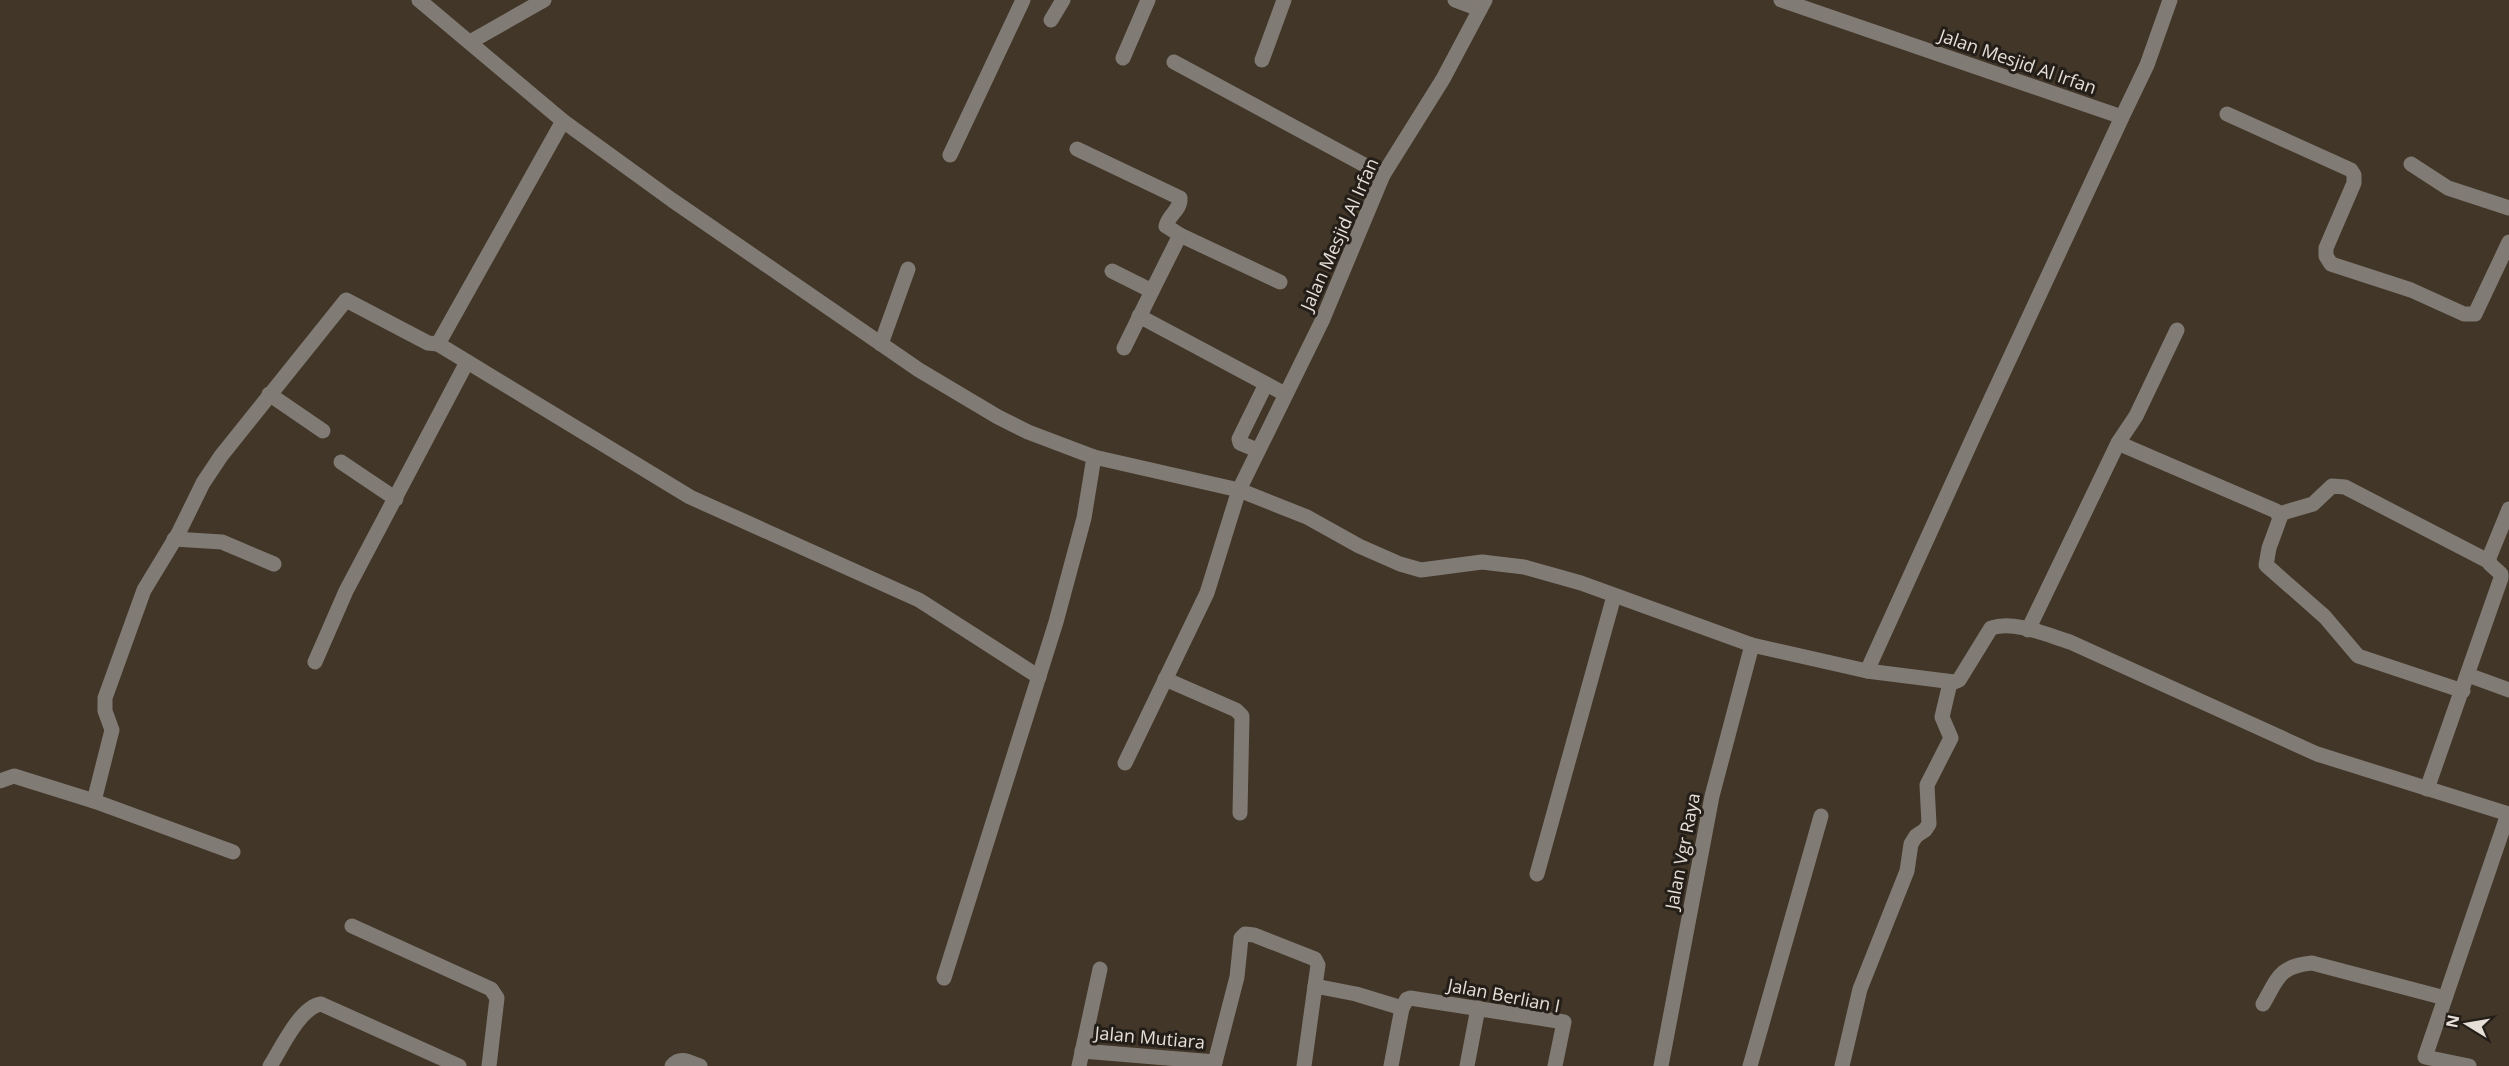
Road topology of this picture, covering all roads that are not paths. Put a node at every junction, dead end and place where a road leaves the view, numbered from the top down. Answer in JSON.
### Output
{"nodes":[{"id":1,"x":419,"y":0,"type":"edge"},
{"id":2,"x":544,"y":0,"type":"edge"},
{"id":3,"x":1023,"y":0,"type":"edge"},
{"id":4,"x":1063,"y":0,"type":"edge"},
{"id":5,"x":1148,"y":0,"type":"edge"},
{"id":6,"x":1284,"y":0,"type":"edge"},
{"id":7,"x":1455,"y":0,"type":"edge"},
{"id":8,"x":1780,"y":0,"type":"edge"},
{"id":9,"x":2170,"y":0,"type":"edge"},
{"id":10,"x":1482,"y":4,"type":"edge"},
{"id":11,"x":1051,"y":20,"type":"dead end"},
{"id":12,"x":470,"y":42,"type":"junction"},
{"id":13,"x":1123,"y":57,"type":"dead end"},
{"id":14,"x":1262,"y":60,"type":"dead end"},
{"id":15,"x":1174,"y":62,"type":"dead end"},
{"id":16,"x":2227,"y":114,"type":"dead end"},
{"id":17,"x":2122,"y":117,"type":"junction"},
{"id":18,"x":563,"y":121,"type":"junction"},
{"id":19,"x":1077,"y":149,"type":"dead end"},
{"id":20,"x":950,"y":155,"type":"dead end"},
{"id":21,"x":2410,"y":164,"type":"dead end"},
{"id":22,"x":1383,"y":175,"type":"junction"},
{"id":23,"x":2509,"y":208,"type":"edge"},
{"id":24,"x":1180,"y":235,"type":"junction"},
{"id":25,"x":2509,"y":242,"type":"edge"},
{"id":26,"x":908,"y":269,"type":"dead end"},
{"id":27,"x":1112,"y":271,"type":"dead end"},
{"id":28,"x":1280,"y":282,"type":"dead end"},
{"id":29,"x":1152,"y":291,"type":"junction"},
{"id":30,"x":1139,"y":316,"type":"junction"},
{"id":31,"x":2177,"y":330,"type":"dead end"},
{"id":32,"x":438,"y":344,"type":"junction"},
{"id":33,"x":881,"y":344,"type":"junction"},
{"id":34,"x":1124,"y":348,"type":"dead end"},
{"id":35,"x":467,"y":362,"type":"junction"},
{"id":36,"x":1266,"y":384,"type":"junction"},
{"id":37,"x":269,"y":394,"type":"junction"},
{"id":38,"x":1285,"y":394,"type":"junction"},
{"id":39,"x":323,"y":431,"type":"dead end"},
{"id":40,"x":2118,"y":443,"type":"junction"},
{"id":41,"x":1257,"y":450,"type":"junction"},
{"id":42,"x":1094,"y":457,"type":"junction"},
{"id":43,"x":341,"y":462,"type":"dead end"},
{"id":44,"x":1239,"y":490,"type":"junction"},
{"id":45,"x":396,"y":499,"type":"junction"},
{"id":46,"x":2509,"y":509,"type":"edge"},
{"id":47,"x":2279,"y":514,"type":"junction"},
{"id":48,"x":174,"y":539,"type":"junction"},
{"id":49,"x":2488,"y":561,"type":"junction"},
{"id":50,"x":274,"y":564,"type":"dead end"},
{"id":51,"x":2505,"y":575,"type":"edge"},
{"id":52,"x":1614,"y":596,"type":"junction"},
{"id":53,"x":2028,"y":630,"type":"junction"},
{"id":54,"x":1752,"y":645,"type":"junction"},
{"id":55,"x":315,"y":662,"type":"dead end"},
{"id":56,"x":1868,"y":671,"type":"junction"},
{"id":57,"x":2468,"y":675,"type":"junction"},
{"id":58,"x":1039,"y":677,"type":"junction"},
{"id":59,"x":1165,"y":679,"type":"junction"},
{"id":60,"x":1950,"y":683,"type":"junction"},
{"id":61,"x":2509,"y":690,"type":"edge"},
{"id":62,"x":2463,"y":691,"type":"junction"},
{"id":63,"x":1125,"y":763,"type":"dead end"},
{"id":64,"x":0,"y":782,"type":"edge"},
{"id":65,"x":2427,"y":789,"type":"junction"},
{"id":66,"x":94,"y":801,"type":"junction"},
{"id":67,"x":1240,"y":813,"type":"dead end"},
{"id":68,"x":2509,"y":814,"type":"edge"},
{"id":69,"x":1821,"y":816,"type":"dead end"},
{"id":70,"x":233,"y":852,"type":"dead end"},
{"id":71,"x":1537,"y":874,"type":"dead end"},
{"id":72,"x":352,"y":926,"type":"dead end"},
{"id":73,"x":1100,"y":969,"type":"dead end"},
{"id":74,"x":944,"y":978,"type":"dead end"},
{"id":75,"x":1315,"y":986,"type":"junction"},
{"id":76,"x":2445,"y":998,"type":"junction"},
{"id":77,"x":2263,"y":1004,"type":"dead end"},
{"id":78,"x":1402,"y":1008,"type":"junction"},
{"id":79,"x":1478,"y":1008,"type":"junction"},
{"id":80,"x":1081,"y":1059,"type":"edge"},
{"id":81,"x":2424,"y":1062,"type":"edge"},
{"id":82,"x":1214,"y":1064,"type":"edge"},
{"id":83,"x":270,"y":1066,"type":"edge"},
{"id":84,"x":459,"y":1066,"type":"edge"},
{"id":85,"x":489,"y":1066,"type":"edge"},
{"id":86,"x":672,"y":1066,"type":"edge"},
{"id":87,"x":700,"y":1066,"type":"edge"},
{"id":88,"x":1304,"y":1066,"type":"edge"},
{"id":89,"x":1391,"y":1066,"type":"edge"},
{"id":90,"x":1467,"y":1066,"type":"edge"},
{"id":91,"x":1555,"y":1066,"type":"edge"},
{"id":92,"x":1661,"y":1066,"type":"edge"},
{"id":93,"x":1750,"y":1066,"type":"edge"},
{"id":94,"x":1842,"y":1066,"type":"edge"},
{"id":95,"x":2469,"y":1066,"type":"edge"}],
"edges":[{"from":1,"to":12,"type":"street"},
{"from":2,"to":12,"type":"street"},
{"from":3,"to":20,"type":"street"},
{"from":4,"to":11,"type":"street"},
{"from":5,"to":13,"type":"street"},
{"from":6,"to":14,"type":"street"},
{"from":7,"to":10,"type":"street"},
{"from":8,"to":17,"type":"street","name":"Jalan Mesjid Al Irfan"},
{"from":9,"to":17,"type":"street"},
{"from":10,"to":22,"type":"street","name":"Jalan Mesjid Al Irfan"},
{"from":12,"to":18,"type":"street"},
{"from":15,"to":22,"type":"street"},
{"from":16,"to":25,"type":"street"},
{"from":17,"to":56,"type":"street"},
{"from":18,"to":32,"type":"street"},
{"from":18,"to":33,"type":"street"},
{"from":19,"to":24,"type":"street"},
{"from":21,"to":23,"type":"street"},
{"from":22,"to":38,"type":"street","name":"Jalan Mesjid Al Irfan"},
{"from":24,"to":28,"type":"street"},
{"from":24,"to":29,"type":"street"},
{"from":26,"to":33,"type":"street"},
{"from":27,"to":29,"type":"street"},
{"from":29,"to":30,"type":"street"},
{"from":30,"to":34,"type":"street"},
{"from":30,"to":36,"type":"street"},
{"from":31,"to":40,"type":"street"},
{"from":32,"to":35,"type":"street"},
{"from":32,"to":37,"type":"street"},
{"from":33,"to":42,"type":"street"},
{"from":35,"to":45,"type":"street"},
{"from":35,"to":58,"type":"street"},
{"from":36,"to":38,"type":"street"},
{"from":36,"to":41,"type":"street"},
{"from":37,"to":39,"type":"street"},
{"from":37,"to":48,"type":"street"},
{"from":38,"to":41,"type":"street","name":"Jalan Mesjid Al Irfan"},
{"from":40,"to":47,"type":"street"},
{"from":40,"to":53,"type":"street"},
{"from":41,"to":44,"type":"street","name":"Jalan Mesjid Al Irfan"},
{"from":42,"to":44,"type":"street"},
{"from":42,"to":58,"type":"street"},
{"from":43,"to":45,"type":"street"},
{"from":44,"to":52,"type":"street"},
{"from":44,"to":59,"type":"street","name":"Jalan Mesjid Al Irfan"},
{"from":45,"to":55,"type":"street"},
{"from":46,"to":49,"type":"street"},
{"from":47,"to":49,"type":"street"},
{"from":47,"to":62,"type":"street"},
{"from":48,"to":50,"type":"street"},
{"from":48,"to":66,"type":"street"},
{"from":49,"to":51,"type":"street"},
{"from":51,"to":57,"type":"street"},
{"from":52,"to":54,"type":"street"},
{"from":52,"to":71,"type":"street"},
{"from":53,"to":60,"type":"street"},
{"from":53,"to":65,"type":"street"},
{"from":54,"to":56,"type":"street"},
{"from":54,"to":92,"type":"street","name":"Jalan Vgr Raya"},
{"from":56,"to":60,"type":"street"},
{"from":57,"to":61,"type":"street"},
{"from":57,"to":62,"type":"street"},
{"from":58,"to":74,"type":"street"},
{"from":59,"to":63,"type":"street","name":"Jalan Mesjid Al Irfan"},
{"from":59,"to":67,"type":"street"},
{"from":60,"to":94,"type":"street"},
{"from":62,"to":65,"type":"street"},
{"from":64,"to":66,"type":"street"},
{"from":65,"to":68,"type":"street"},
{"from":66,"to":70,"type":"street"},
{"from":68,"to":76,"type":"street"},
{"from":69,"to":93,"type":"street"},
{"from":72,"to":85,"type":"street"},
{"from":73,"to":80,"type":"street"},
{"from":75,"to":78,"type":"street"},
{"from":75,"to":82,"type":"street"},
{"from":75,"to":88,"type":"street"},
{"from":76,"to":77,"type":"street"},
{"from":76,"to":81,"type":"street"},
{"from":78,"to":79,"type":"street","name":"Jalan Berlian I"},
{"from":78,"to":89,"type":"street"},
{"from":79,"to":90,"type":"street"},
{"from":79,"to":91,"type":"street","name":"Jalan Berlian I"},
{"from":80,"to":82,"type":"street","name":"Jalan Mutiara"},
{"from":81,"to":95,"type":"street"},
{"from":83,"to":84,"type":"street"},
{"from":86,"to":87,"type":"street"}]}
